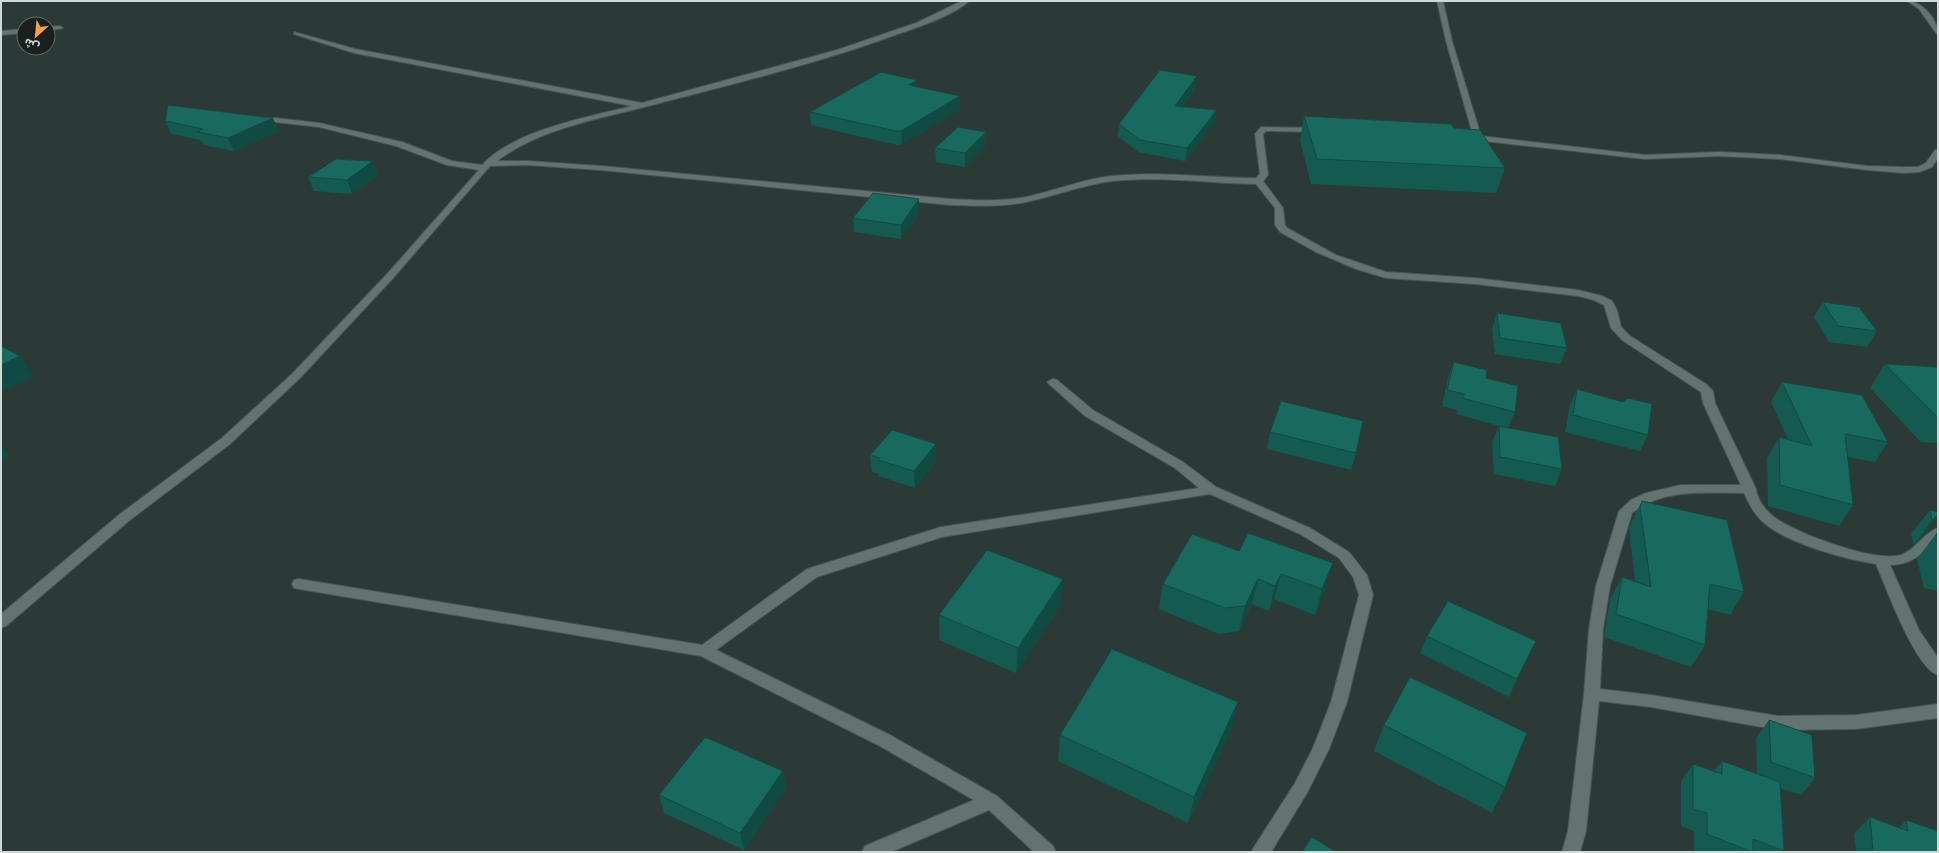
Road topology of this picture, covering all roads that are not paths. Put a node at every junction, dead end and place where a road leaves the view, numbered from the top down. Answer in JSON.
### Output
{"nodes":[{"id":1,"x":966,"y":1,"type":"edge"},
{"id":2,"x":1440,"y":1,"type":"edge"},
{"id":3,"x":1910,"y":1,"type":"edge"},
{"id":4,"x":56,"y":28,"type":"edge"},
{"id":5,"x":60,"y":28,"type":"dead end"},
{"id":6,"x":16,"y":32,"type":"edge"},
{"id":7,"x":1938,"y":32,"type":"edge"},
{"id":8,"x":1,"y":33,"type":"edge"},
{"id":9,"x":296,"y":33,"type":"dead end"},
{"id":10,"x":642,"y":106,"type":"junction"},
{"id":11,"x":247,"y":123,"type":"edge"},
{"id":12,"x":1322,"y":130,"type":"edge"},
{"id":13,"x":1463,"y":137,"type":"edge"},
{"id":14,"x":1478,"y":138,"type":"junction"},
{"id":15,"x":1938,"y":152,"type":"edge"},
{"id":16,"x":1929,"y":165,"type":"junction"},
{"id":17,"x":486,"y":166,"type":"junction"},
{"id":18,"x":1938,"y":171,"type":"edge"},
{"id":19,"x":1258,"y":181,"type":"junction"},
{"id":20,"x":1053,"y":382,"type":"dead end"},
{"id":21,"x":1750,"y":489,"type":"junction"},
{"id":22,"x":1211,"y":490,"type":"junction"},
{"id":23,"x":1938,"y":533,"type":"edge"},
{"id":24,"x":1881,"y":560,"type":"junction"},
{"id":25,"x":299,"y":584,"type":"dead end"},
{"id":26,"x":1,"y":622,"type":"edge"},
{"id":27,"x":704,"y":651,"type":"junction"},
{"id":28,"x":1938,"y":669,"type":"edge"},
{"id":29,"x":1592,"y":694,"type":"junction"},
{"id":30,"x":1938,"y":711,"type":"edge"},
{"id":31,"x":991,"y":801,"type":"junction"},
{"id":32,"x":870,"y":852,"type":"edge"},
{"id":33,"x":1047,"y":852,"type":"edge"},
{"id":34,"x":1260,"y":852,"type":"edge"},
{"id":35,"x":1571,"y":852,"type":"edge"}],
"edges":[{"from":1,"to":10,"type":"street"},
{"from":2,"to":14,"type":"street"},
{"from":3,"to":7,"type":"street"},
{"from":4,"to":5,"type":"street"},
{"from":6,"to":8,"type":"street"},
{"from":9,"to":10,"type":"street"},
{"from":10,"to":17,"type":"street"},
{"from":11,"to":17,"type":"street"},
{"from":12,"to":19,"type":"street"},
{"from":13,"to":14,"type":"street"},
{"from":14,"to":16,"type":"street"},
{"from":15,"to":16,"type":"street"},
{"from":16,"to":18,"type":"street"},
{"from":17,"to":19,"type":"street"},
{"from":17,"to":26,"type":"street"},
{"from":19,"to":21,"type":"street"},
{"from":20,"to":22,"type":"street"},
{"from":21,"to":24,"type":"street"},
{"from":21,"to":29,"type":"street"},
{"from":22,"to":27,"type":"street"},
{"from":22,"to":34,"type":"street"},
{"from":23,"to":24,"type":"street"},
{"from":24,"to":28,"type":"street"},
{"from":25,"to":27,"type":"street"},
{"from":27,"to":31,"type":"street"},
{"from":29,"to":30,"type":"street"},
{"from":29,"to":35,"type":"street"},
{"from":31,"to":32,"type":"street"},
{"from":31,"to":33,"type":"street"}]}
